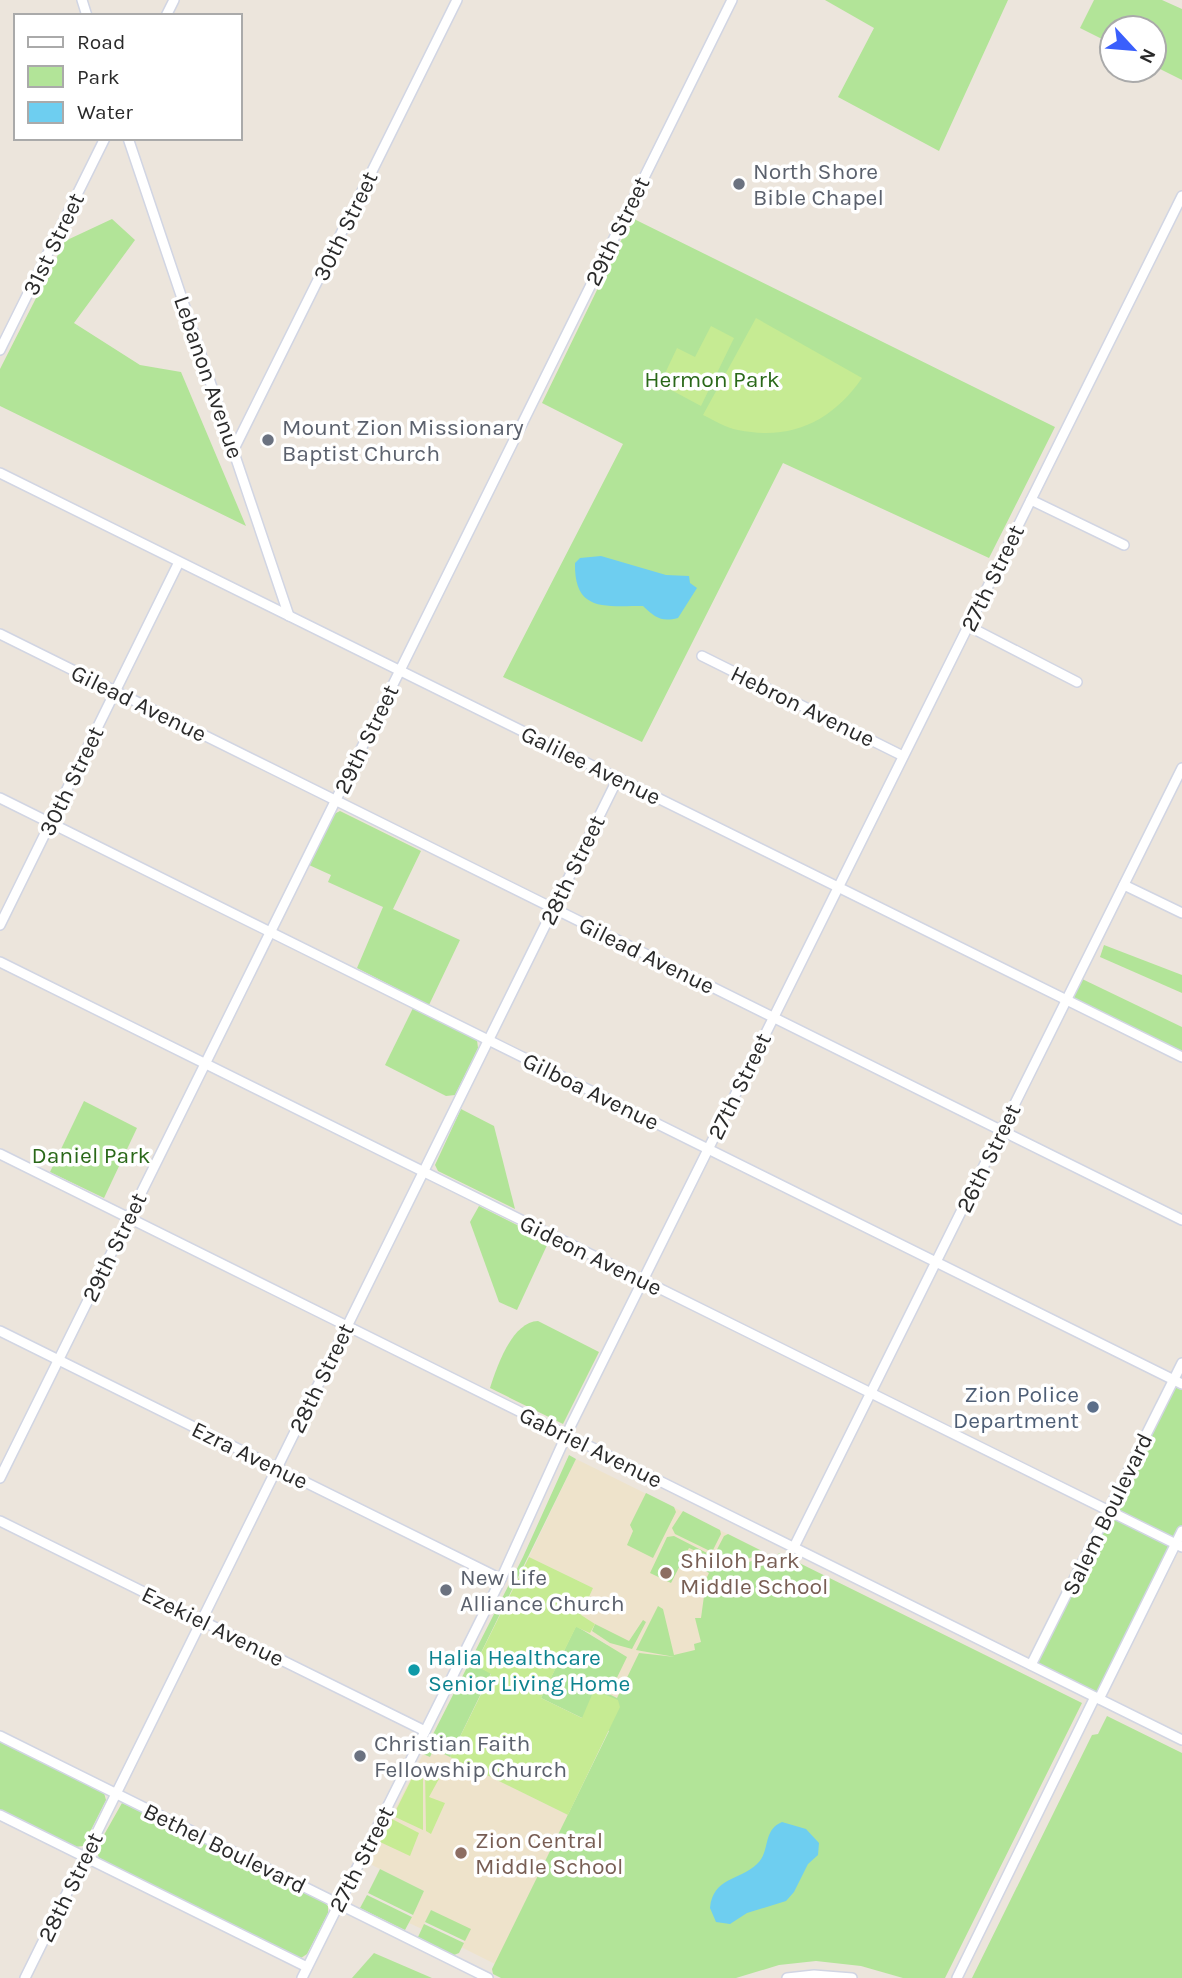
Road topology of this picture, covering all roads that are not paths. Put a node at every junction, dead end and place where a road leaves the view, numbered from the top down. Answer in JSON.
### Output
{"nodes":[{"id":1,"x":457,"y":0,"type":"edge"},
{"id":2,"x":732,"y":0,"type":"edge"},
{"id":3,"x":104,"y":140,"type":"edge"},
{"id":4,"x":129,"y":140,"type":"edge"},
{"id":5,"x":1182,"y":196,"type":"edge"},
{"id":6,"x":0,"y":350,"type":"edge"},
{"id":7,"x":233,"y":451,"type":"junction"},
{"id":8,"x":0,"y":474,"type":"edge"},
{"id":9,"x":1031,"y":500,"type":"junction"},
{"id":10,"x":1124,"y":545,"type":"dead end"},
{"id":11,"x":178,"y":562,"type":"junction"},
{"id":12,"x":289,"y":616,"type":"junction"},
{"id":13,"x":968,"y":626,"type":"junction"},
{"id":14,"x":0,"y":634,"type":"edge"},
{"id":15,"x":702,"y":656,"type":"dead end"},
{"id":16,"x":400,"y":671,"type":"junction"},
{"id":17,"x":1077,"y":682,"type":"dead end"},
{"id":18,"x":115,"y":691,"type":"junction"},
{"id":19,"x":904,"y":756,"type":"junction"},
{"id":20,"x":1182,"y":768,"type":"edge"},
{"id":21,"x":618,"y":778,"type":"junction"},
{"id":22,"x":0,"y":798,"type":"edge"},
{"id":23,"x":335,"y":800,"type":"junction"},
{"id":24,"x":50,"y":823,"type":"junction"},
{"id":25,"x":1124,"y":885,"type":"junction"},
{"id":26,"x":838,"y":887,"type":"junction"},
{"id":27,"x":553,"y":909,"type":"junction"},
{"id":28,"x":1182,"y":913,"type":"edge"},
{"id":29,"x":0,"y":925,"type":"edge"},
{"id":30,"x":270,"y":932,"type":"junction"},
{"id":31,"x":0,"y":962,"type":"edge"},
{"id":32,"x":1067,"y":1000,"type":"junction"},
{"id":33,"x":774,"y":1017,"type":"junction"},
{"id":34,"x":488,"y":1040,"type":"junction"},
{"id":35,"x":1182,"y":1057,"type":"edge"},
{"id":36,"x":205,"y":1064,"type":"junction"},
{"id":37,"x":1002,"y":1130,"type":"junction"},
{"id":38,"x":708,"y":1149,"type":"junction"},
{"id":39,"x":0,"y":1154,"type":"edge"},
{"id":40,"x":423,"y":1172,"type":"junction"},
{"id":41,"x":128,"y":1218,"type":"junction"},
{"id":42,"x":1182,"y":1220,"type":"edge"},
{"id":43,"x":936,"y":1262,"type":"junction"},
{"id":44,"x":642,"y":1281,"type":"junction"},
{"id":45,"x":347,"y":1326,"type":"junction"},
{"id":46,"x":0,"y":1331,"type":"edge"},
{"id":47,"x":58,"y":1360,"type":"junction"},
{"id":48,"x":1182,"y":1363,"type":"edge"},
{"id":49,"x":1178,"y":1382,"type":"edge"},
{"id":50,"x":871,"y":1394,"type":"junction"},
{"id":51,"x":566,"y":1435,"type":"junction"},
{"id":52,"x":277,"y":1468,"type":"junction"},
{"id":53,"x":0,"y":1478,"type":"edge"},
{"id":54,"x":1108,"y":1511,"type":"junction"},
{"id":55,"x":0,"y":1521,"type":"edge"},
{"id":56,"x":1182,"y":1531,"type":"edge"},
{"id":57,"x":1179,"y":1546,"type":"edge"},
{"id":58,"x":794,"y":1548,"type":"junction"},
{"id":59,"x":501,"y":1579,"type":"junction"},
{"id":60,"x":202,"y":1621,"type":"junction"},
{"id":61,"x":1031,"y":1665,"type":"junction"},
{"id":62,"x":1097,"y":1698,"type":"junction"},
{"id":63,"x":425,"y":1731,"type":"junction"},
{"id":64,"x":0,"y":1736,"type":"edge"},
{"id":65,"x":1182,"y":1740,"type":"edge"},
{"id":66,"x":116,"y":1794,"type":"junction"},
{"id":67,"x":0,"y":1815,"type":"edge"},
{"id":68,"x":85,"y":1857,"type":"junction"},
{"id":69,"x":339,"y":1904,"type":"junction"},
{"id":70,"x":307,"y":1967,"type":"junction"},
{"id":71,"x":25,"y":1978,"type":"edge"},
{"id":72,"x":302,"y":1978,"type":"edge"},
{"id":73,"x":488,"y":1978,"type":"edge"},
{"id":74,"x":787,"y":1978,"type":"edge"},
{"id":75,"x":852,"y":1978,"type":"edge"},
{"id":76,"x":957,"y":1978,"type":"edge"}],
"edges":[{"from":1,"to":7,"type":"street","name":"30th Street"},
{"from":2,"to":16,"type":"street","name":"29th Street"},
{"from":3,"to":6,"type":"street","name":"31st Street"},
{"from":4,"to":7,"type":"street","name":"Lebanon Avenue"},
{"from":5,"to":9,"type":"street","name":"27th Street"},
{"from":7,"to":12,"type":"street","name":"Lebanon Avenue"},
{"from":8,"to":11,"type":"street","name":"Galilee Avenue"},
{"from":9,"to":10,"type":"street"},
{"from":9,"to":13,"type":"street","name":"27th Street"},
{"from":11,"to":12,"type":"street","name":"Galilee Avenue"},
{"from":11,"to":18,"type":"street","name":"30th Street"},
{"from":12,"to":16,"type":"street","name":"Galilee Avenue"},
{"from":13,"to":17,"type":"street"},
{"from":13,"to":19,"type":"street","name":"27th Street"},
{"from":14,"to":18,"type":"street","name":"Gilead Avenue"},
{"from":15,"to":19,"type":"street","name":"Hebron Avenue"},
{"from":16,"to":21,"type":"street","name":"Galilee Avenue"},
{"from":16,"to":23,"type":"street","name":"29th Street"},
{"from":18,"to":23,"type":"street","name":"Gilead Avenue"},
{"from":18,"to":24,"type":"street","name":"30th Street"},
{"from":19,"to":26,"type":"street","name":"27th Street"},
{"from":20,"to":25,"type":"street","name":"26th Street"},
{"from":21,"to":26,"type":"street","name":"Galilee Avenue"},
{"from":21,"to":27,"type":"street","name":"28th Street"},
{"from":22,"to":24,"type":"street","name":"Gilboa Avenue"},
{"from":23,"to":27,"type":"street","name":"Gilead Avenue"},
{"from":23,"to":30,"type":"street","name":"29th Street"},
{"from":24,"to":29,"type":"street","name":"30th Street"},
{"from":24,"to":30,"type":"street","name":"Gilboa Avenue"},
{"from":25,"to":28,"type":"street"},
{"from":25,"to":32,"type":"street","name":"26th Street"},
{"from":26,"to":32,"type":"street","name":"Galilee Avenue"},
{"from":26,"to":33,"type":"street","name":"27th Street"},
{"from":27,"to":33,"type":"street","name":"Gilead Avenue"},
{"from":27,"to":34,"type":"street","name":"28th Street"},
{"from":30,"to":34,"type":"street","name":"Gilboa Avenue"},
{"from":30,"to":36,"type":"street","name":"29th Street"},
{"from":31,"to":36,"type":"street","name":"Gideon Avenue"},
{"from":32,"to":35,"type":"street","name":"Galilee Avenue"},
{"from":32,"to":37,"type":"street","name":"26th Street"},
{"from":33,"to":37,"type":"street","name":"Gilead Avenue"},
{"from":33,"to":38,"type":"street","name":"27th Street"},
{"from":34,"to":38,"type":"street","name":"Gilboa Avenue"},
{"from":34,"to":40,"type":"street","name":"28th Street"},
{"from":36,"to":40,"type":"street","name":"Gideon Avenue"},
{"from":36,"to":41,"type":"street","name":"29th Street"},
{"from":37,"to":42,"type":"street","name":"Gilead Avenue"},
{"from":37,"to":43,"type":"street","name":"26th Street"},
{"from":38,"to":43,"type":"street","name":"Gilboa Avenue"},
{"from":38,"to":44,"type":"street","name":"27th Street"},
{"from":39,"to":41,"type":"street","name":"Gabriel Avenue"},
{"from":40,"to":44,"type":"street","name":"Gideon Avenue"},
{"from":40,"to":45,"type":"street","name":"28th Street"},
{"from":41,"to":45,"type":"street","name":"Gabriel Avenue"},
{"from":41,"to":47,"type":"street","name":"29th Street"},
{"from":43,"to":49,"type":"street","name":"Gilboa Avenue"},
{"from":43,"to":50,"type":"street","name":"26th Street"},
{"from":44,"to":50,"type":"street","name":"Gideon Avenue"},
{"from":44,"to":51,"type":"street","name":"27th Street"},
{"from":45,"to":51,"type":"street","name":"Gabriel Avenue"},
{"from":45,"to":52,"type":"street","name":"28th Street"},
{"from":46,"to":47,"type":"street","name":"Ezra Avenue"},
{"from":47,"to":52,"type":"street","name":"Ezra Avenue"},
{"from":47,"to":53,"type":"street","name":"29th Street"},
{"from":48,"to":49,"type":"street","name":"Salem Boulevard"},
{"from":49,"to":54,"type":"street","name":"Salem Boulevard"},
{"from":50,"to":54,"type":"street","name":"Gideon Avenue"},
{"from":50,"to":58,"type":"street","name":"26th Street"},
{"from":51,"to":58,"type":"street","name":"Gabriel Avenue"},
{"from":51,"to":59,"type":"street","name":"27th Street"},
{"from":52,"to":59,"type":"street","name":"Ezra Avenue"},
{"from":52,"to":60,"type":"street","name":"28th Street"},
{"from":54,"to":57,"type":"street","name":"Gideon Avenue"},
{"from":54,"to":61,"type":"street","name":"Salem Boulevard"},
{"from":55,"to":60,"type":"street","name":"Ezekiel Avenue"},
{"from":56,"to":57,"type":"street"},
{"from":57,"to":62,"type":"street"},
{"from":58,"to":61,"type":"street","name":"Gabriel Avenue"},
{"from":59,"to":63,"type":"street","name":"27th Street"},
{"from":60,"to":63,"type":"street","name":"Ezekiel Avenue"},
{"from":60,"to":66,"type":"street","name":"28th Street"},
{"from":61,"to":62,"type":"street","name":"Gabriel Avenue"},
{"from":62,"to":65,"type":"street","name":"Gabriel Avenue"},
{"from":62,"to":76,"type":"street"},
{"from":63,"to":69,"type":"street","name":"27th Street"},
{"from":64,"to":66,"type":"street","name":"Bethel Boulevard"},
{"from":66,"to":68,"type":"street","name":"28th Street"},
{"from":66,"to":69,"type":"street","name":"Bethel Boulevard"},
{"from":67,"to":68,"type":"street"},
{"from":68,"to":70,"type":"street"},
{"from":68,"to":71,"type":"street","name":"28th Street"},
{"from":69,"to":70,"type":"street","name":"27th Street"},
{"from":69,"to":73,"type":"street","name":"Bethel Boulevard"},
{"from":70,"to":72,"type":"street","name":"27th Street"},
{"from":74,"to":75,"type":"street"}]}
